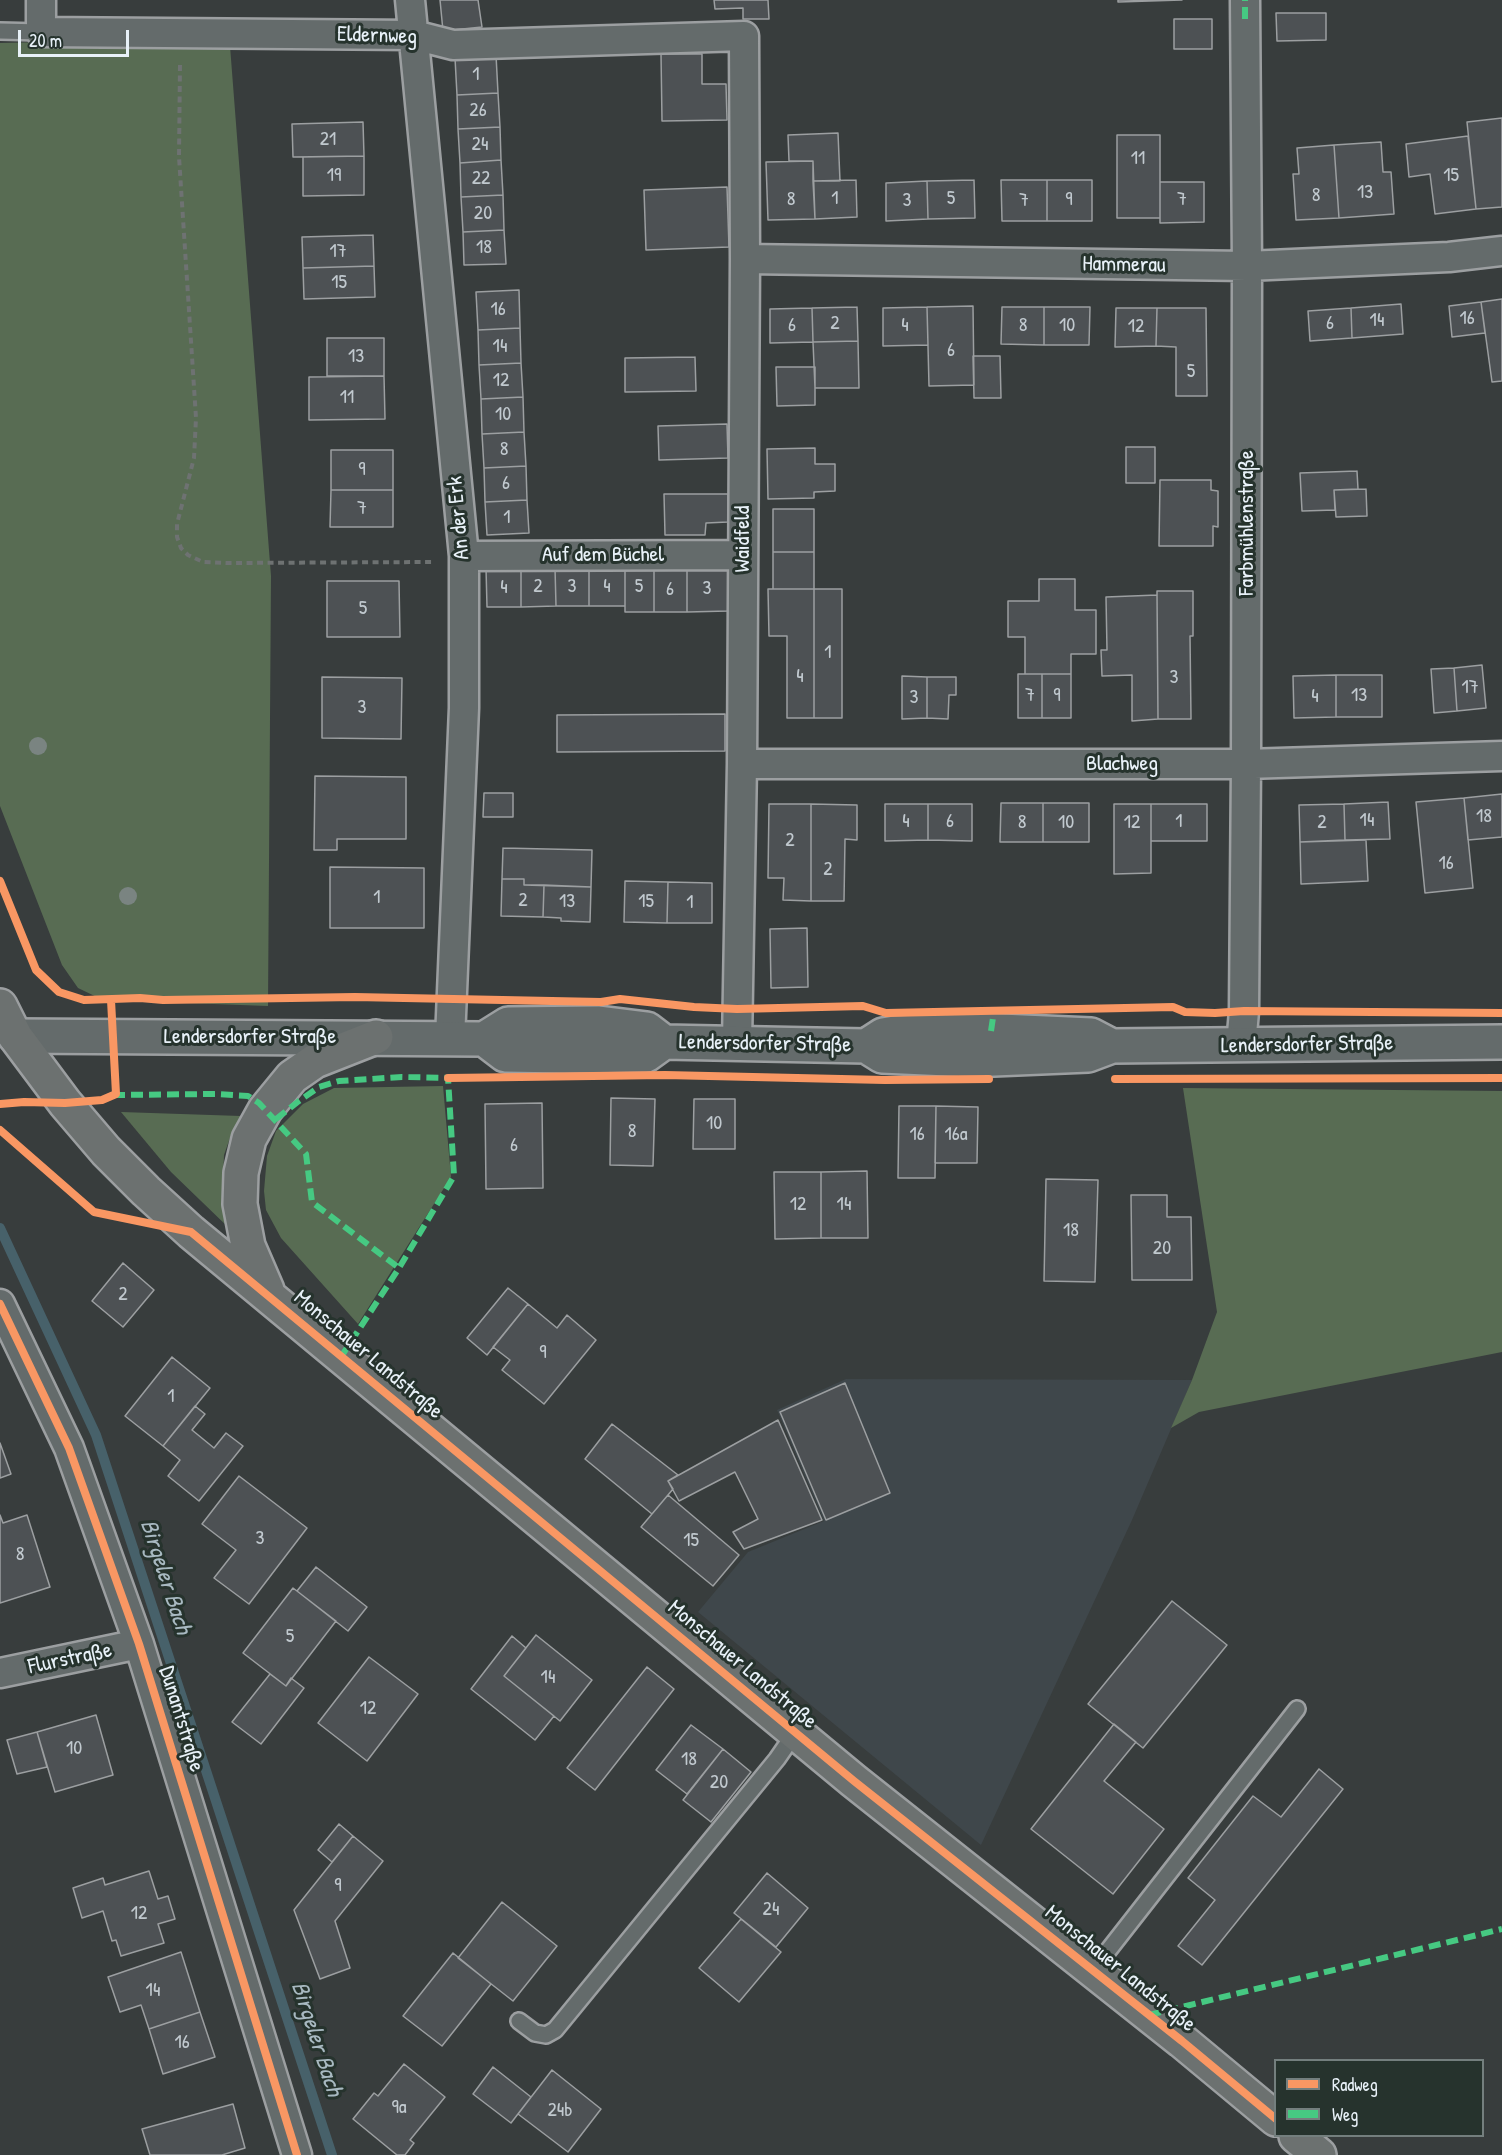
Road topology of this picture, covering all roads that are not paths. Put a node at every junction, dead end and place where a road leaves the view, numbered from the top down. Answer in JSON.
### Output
{"nodes":[{"id":1,"x":40,"y":0,"type":"edge"},
{"id":2,"x":410,"y":0,"type":"edge"},
{"id":3,"x":1245,"y":0,"type":"edge"},
{"id":4,"x":0,"y":31,"type":"edge"},
{"id":5,"x":41,"y":32,"type":"junction"},
{"id":6,"x":414,"y":35,"type":"junction"},
{"id":7,"x":744,"y":36,"type":"joint"},
{"id":8,"x":1502,"y":251,"type":"edge"},
{"id":9,"x":745,"y":259,"type":"junction"},
{"id":10,"x":1247,"y":266,"type":"junction"},
{"id":11,"x":743,"y":555,"type":"junction"},
{"id":12,"x":464,"y":559,"type":"junction"},
{"id":13,"x":1502,"y":756,"type":"edge"},
{"id":14,"x":742,"y":764,"type":"junction"},
{"id":15,"x":1246,"y":764,"type":"junction"},
{"id":16,"x":0,"y":1006,"type":"edge"},
{"id":17,"x":376,"y":1037,"type":"junction"},
{"id":18,"x":5,"y":1039,"type":"edge"},
{"id":19,"x":450,"y":1039,"type":"junction"},
{"id":20,"x":1502,"y":1042,"type":"edge"},
{"id":21,"x":737,"y":1043,"type":"junction"},
{"id":22,"x":1241,"y":1046,"type":"junction"},
{"id":23,"x":268,"y":1294,"type":"junction"},
{"id":24,"x":0,"y":1304,"type":"edge"},
{"id":25,"x":139,"y":1644,"type":"junction"},
{"id":26,"x":0,"y":1673,"type":"edge"},
{"id":27,"x":1297,"y":1710,"type":"dead end"},
{"id":28,"x":795,"y":1733,"type":"junction"},
{"id":29,"x":1093,"y":1970,"type":"junction"},
{"id":30,"x":519,"y":2021,"type":"dead end"},
{"id":31,"x":1274,"y":2118,"type":"edge"},
{"id":32,"x":1297,"y":2137,"type":"edge"},
{"id":33,"x":297,"y":2155,"type":"edge"},
{"id":34,"x":1319,"y":2155,"type":"edge"}],
"edges":[{"from":1,"to":5,"type":"street"},
{"from":2,"to":6,"type":"street","name":"An der Erk"},
{"from":3,"to":10,"type":"street","name":"Farbmühlenstraße"},
{"from":4,"to":5,"type":"lane"},
{"from":5,"to":6,"type":"street","name":"Eldernweg"},
{"from":6,"to":7,"type":"street","name":"Eldernweg"},
{"from":6,"to":12,"type":"street","name":"An der Erk"},
{"from":7,"to":9,"type":"street","name":"Waidfeld"},
{"from":8,"to":10,"type":"street","name":"Hammerau"},
{"from":9,"to":10,"type":"street","name":"Hammerau"},
{"from":9,"to":11,"type":"street","name":"Waidfeld"},
{"from":10,"to":15,"type":"street","name":"Farbmühlenstraße"},
{"from":11,"to":12,"type":"street","name":"Auf dem Büchel"},
{"from":11,"to":14,"type":"street","name":"Waidfeld"},
{"from":12,"to":19,"type":"street","name":"An der Erk"},
{"from":13,"to":15,"type":"street","name":"Blachweg"},
{"from":14,"to":15,"type":"street","name":"Blachweg"},
{"from":14,"to":21,"type":"street","name":"Waidfeld"},
{"from":15,"to":22,"type":"street","name":"Farbmühlenstraße"},
{"from":16,"to":18,"type":"main road","name":"Monschauer Landstraße"},
{"from":17,"to":18,"type":"street","name":"Lendersdorfer Straße"},
{"from":17,"to":19,"type":"street","name":"Lendersdorfer Straße"},
{"from":17,"to":23,"type":"main road"},
{"from":18,"to":23,"type":"main road","name":"Monschauer Landstraße"},
{"from":19,"to":21,"type":"street","name":"Lendersdorfer Straße"},
{"from":20,"to":22,"type":"street","name":"Lendersdorfer Straße"},
{"from":21,"to":22,"type":"street","name":"Lendersdorfer Straße"},
{"from":23,"to":28,"type":"main road","name":"Monschauer Landstraße"},
{"from":24,"to":25,"type":"street","name":"Dunantstraße"},
{"from":25,"to":26,"type":"street","name":"Flurstraße"},
{"from":25,"to":33,"type":"street","name":"Dunantstraße"},
{"from":27,"to":29,"type":"lane"},
{"from":28,"to":29,"type":"main road","name":"Monschauer Landstraße"},
{"from":28,"to":30,"type":"lane"},
{"from":29,"to":31,"type":"main road","name":"Monschauer Landstraße"},
{"from":32,"to":34,"type":"main road"}]}
